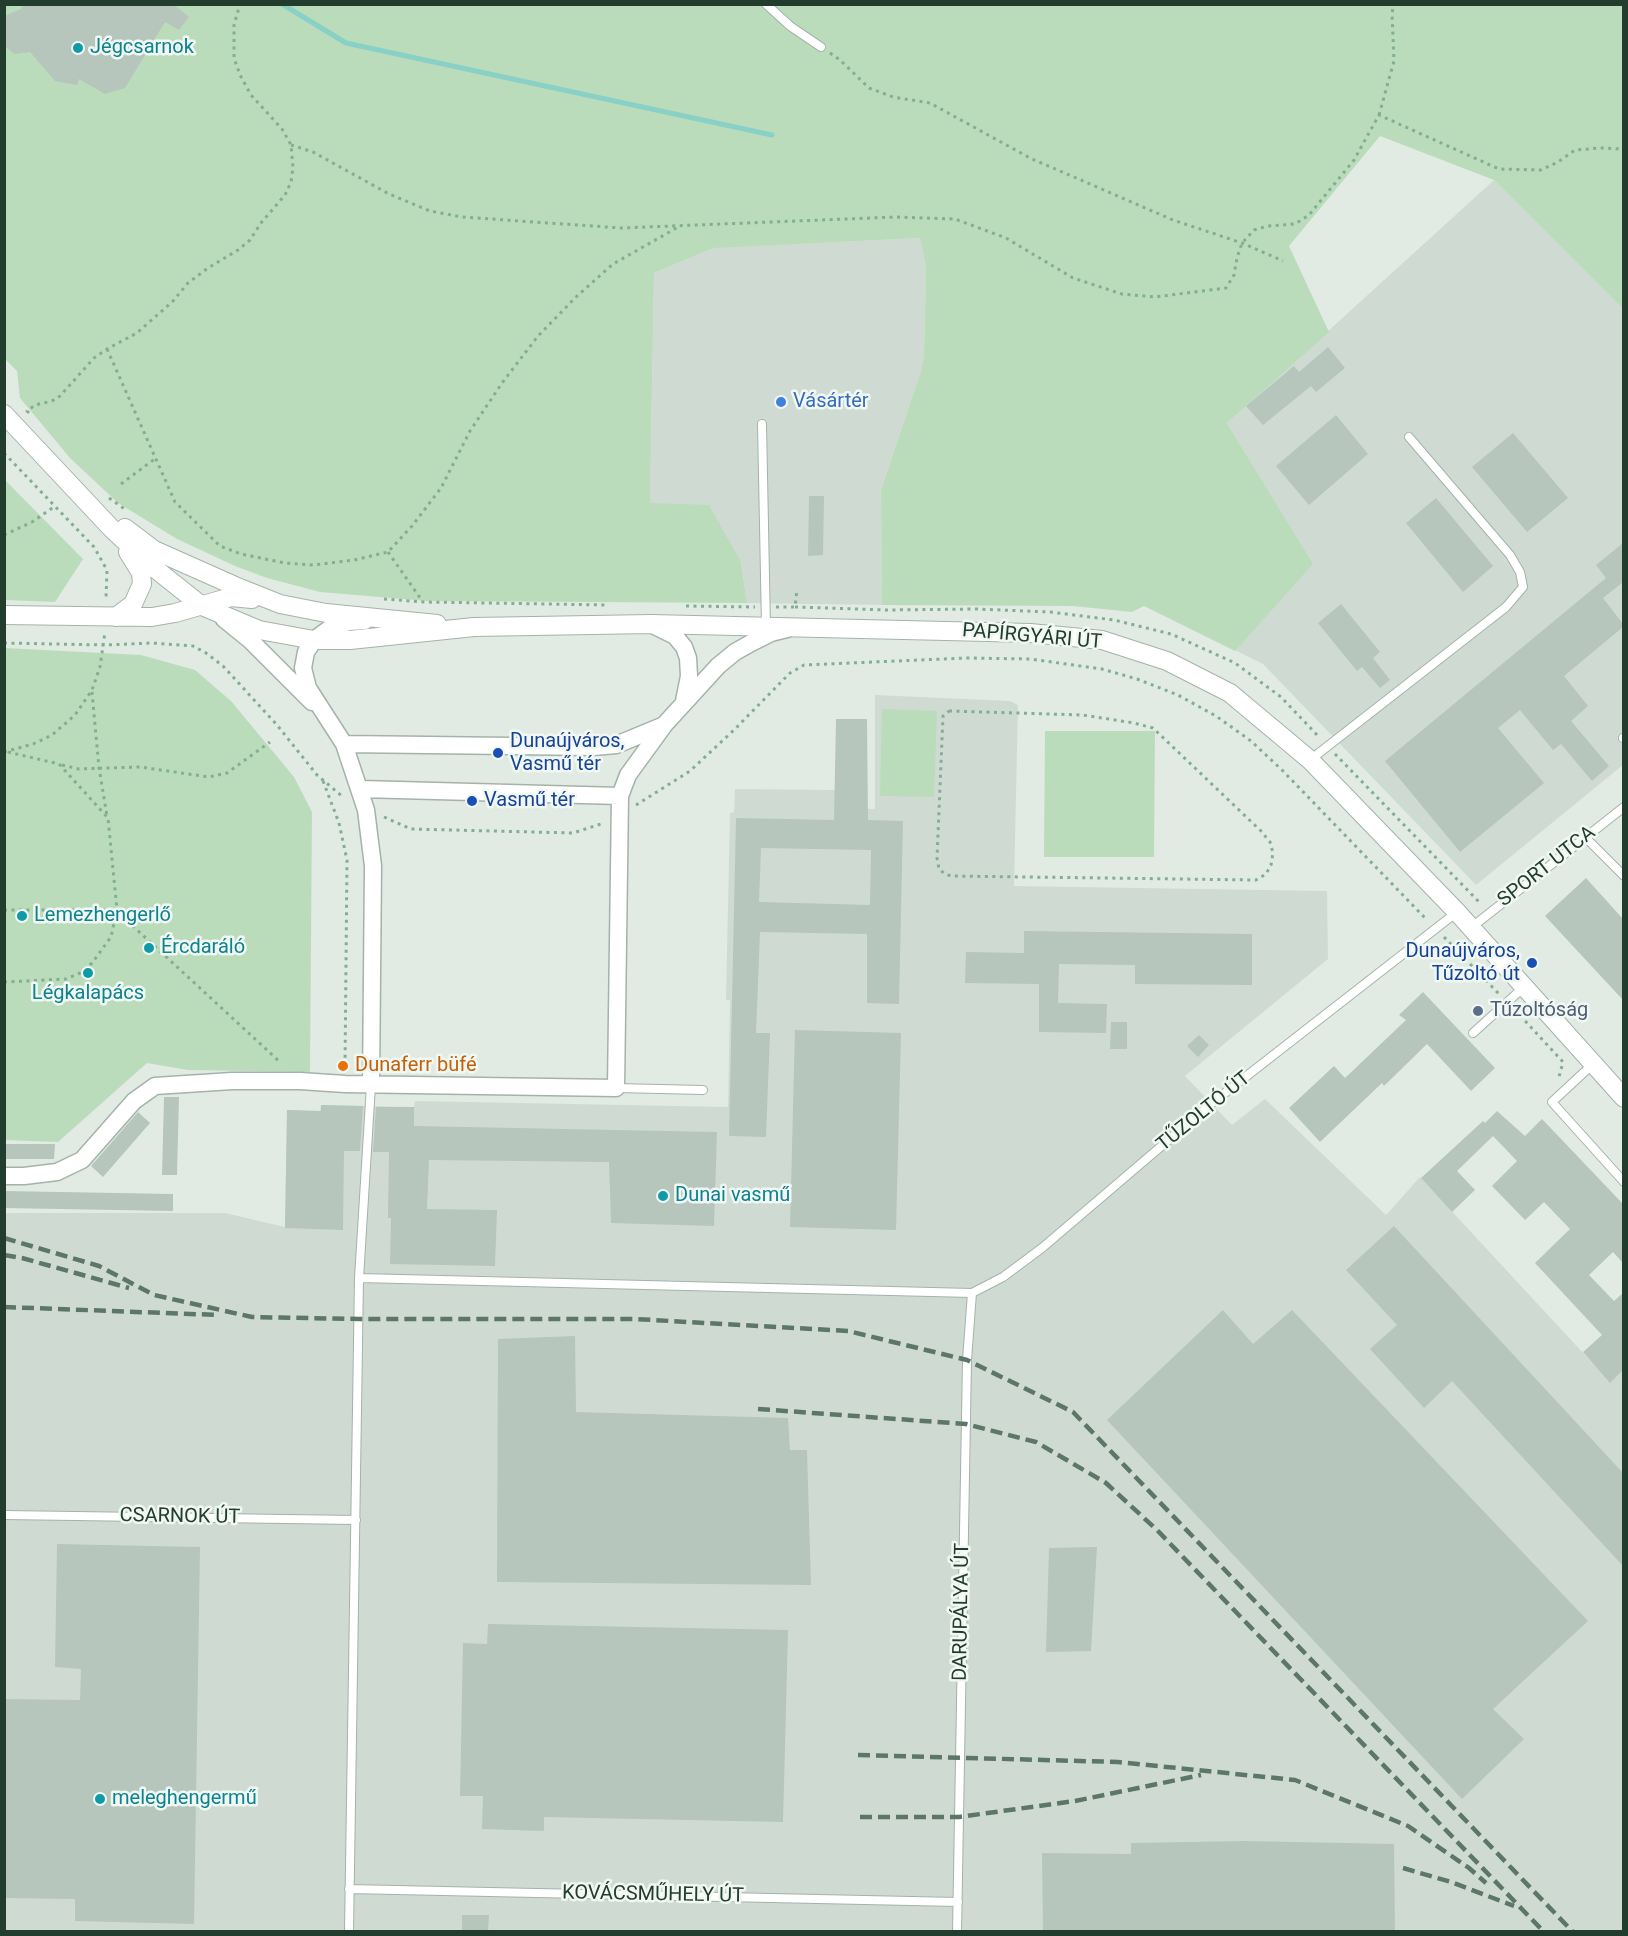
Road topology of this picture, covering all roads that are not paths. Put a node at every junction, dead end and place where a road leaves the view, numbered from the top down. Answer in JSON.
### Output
{"nodes":[{"id":1,"x":766,"y":4,"type":"edge"},
{"id":2,"x":821,"y":47,"type":"road end"},
{"id":3,"x":4,"y":414,"type":"edge"},
{"id":4,"x":762,"y":424,"type":"dead end"},
{"id":5,"x":1409,"y":437,"type":"dead end"},
{"id":6,"x":76,"y":490,"type":"junction"},
{"id":7,"x":112,"y":529,"type":"junction"},
{"id":8,"x":280,"y":604,"type":"junction"},
{"id":9,"x":202,"y":606,"type":"junction"},
{"id":10,"x":4,"y":615,"type":"edge"},
{"id":11,"x":111,"y":617,"type":"junction"},
{"id":12,"x":392,"y":620,"type":"junction"},
{"id":13,"x":651,"y":624,"type":"junction"},
{"id":14,"x":474,"y":627,"type":"junction"},
{"id":15,"x":766,"y":627,"type":"junction"},
{"id":16,"x":798,"y":627,"type":"junction"},
{"id":17,"x":314,"y":640,"type":"junction"},
{"id":18,"x":684,"y":702,"type":"junction"},
{"id":19,"x":323,"y":713,"type":"junction"},
{"id":20,"x":665,"y":724,"type":"junction"},
{"id":21,"x":344,"y":744,"type":"junction"},
{"id":22,"x":1310,"y":760,"type":"junction"},
{"id":23,"x":361,"y":789,"type":"junction"},
{"id":24,"x":620,"y":796,"type":"junction"},
{"id":25,"x":1623,"y":807,"type":"edge"},
{"id":26,"x":1586,"y":838,"type":"junction"},
{"id":27,"x":1623,"y":876,"type":"edge"},
{"id":28,"x":1457,"y":912,"type":"junction"},
{"id":29,"x":1472,"y":927,"type":"junction"},
{"id":30,"x":1524,"y":986,"type":"junction"},
{"id":31,"x":1473,"y":1032,"type":"dead end"},
{"id":32,"x":1593,"y":1064,"type":"junction"},
{"id":33,"x":371,"y":1084,"type":"junction"},
{"id":34,"x":616,"y":1088,"type":"junction"},
{"id":35,"x":703,"y":1090,"type":"dead end"},
{"id":36,"x":1623,"y":1098,"type":"edge"},
{"id":37,"x":4,"y":1176,"type":"edge"},
{"id":38,"x":1623,"y":1182,"type":"edge"},
{"id":39,"x":358,"y":1278,"type":"junction"},
{"id":40,"x":972,"y":1293,"type":"junction"},
{"id":41,"x":4,"y":1515,"type":"edge"},
{"id":42,"x":356,"y":1520,"type":"junction"},
{"id":43,"x":349,"y":1889,"type":"junction"},
{"id":44,"x":958,"y":1902,"type":"junction"},
{"id":45,"x":349,"y":1932,"type":"edge"},
{"id":46,"x":957,"y":1932,"type":"edge"}],
"edges":[{"from":1,"to":2,"type":"lane"},
{"from":3,"to":6,"type":"street"},
{"from":4,"to":15,"type":"lane"},
{"from":5,"to":22,"type":"lane"},
{"from":6,"to":7,"type":"street"},
{"from":6,"to":8,"type":"street"},
{"from":7,"to":9,"type":"street"},
{"from":7,"to":11,"type":"street"},
{"from":8,"to":9,"type":"street"},
{"from":8,"to":12,"type":"street"},
{"from":9,"to":11,"type":"street"},
{"from":9,"to":17,"type":"street"},
{"from":9,"to":19,"type":"street"},
{"from":10,"to":11,"type":"street"},
{"from":12,"to":14,"type":"street"},
{"from":12,"to":17,"type":"street"},
{"from":13,"to":14,"type":"street","name":"PAPÍRGYÁRI ÚT"},
{"from":13,"to":15,"type":"street","name":"PAPÍRGYÁRI ÚT"},
{"from":13,"to":18,"type":"street"},
{"from":14,"to":17,"type":"street"},
{"from":15,"to":16,"type":"street","name":"PAPÍRGYÁRI ÚT"},
{"from":16,"to":18,"type":"street"},
{"from":16,"to":22,"type":"street","name":"PAPÍRGYÁRI ÚT"},
{"from":17,"to":19,"type":"street"},
{"from":18,"to":20,"type":"street"},
{"from":19,"to":21,"type":"street"},
{"from":20,"to":21,"type":"street"},
{"from":20,"to":24,"type":"street"},
{"from":21,"to":23,"type":"street"},
{"from":22,"to":28,"type":"street","name":"PAPÍRGYÁRI ÚT"},
{"from":23,"to":24,"type":"street"},
{"from":23,"to":33,"type":"street"},
{"from":24,"to":34,"type":"street"},
{"from":25,"to":26,"type":"lane","name":"SPORT UTCA"},
{"from":26,"to":27,"type":"lane"},
{"from":26,"to":29,"type":"lane","name":"SPORT UTCA"},
{"from":28,"to":29,"type":"street","name":"PAPÍRGYÁRI ÚT"},
{"from":28,"to":40,"type":"lane","name":"TŰZOLTÓ ÚT"},
{"from":29,"to":30,"type":"street","name":"PAPÍRGYÁRI ÚT"},
{"from":30,"to":31,"type":"lane"},
{"from":30,"to":32,"type":"street","name":"PAPÍRGYÁRI ÚT"},
{"from":32,"to":36,"type":"street","name":"PAPÍRGYÁRI ÚT"},
{"from":32,"to":38,"type":"lane"},
{"from":33,"to":34,"type":"street"},
{"from":33,"to":37,"type":"street"},
{"from":33,"to":39,"type":"lane"},
{"from":34,"to":35,"type":"lane"},
{"from":39,"to":40,"type":"lane"},
{"from":39,"to":42,"type":"lane"},
{"from":40,"to":44,"type":"lane","name":"DARUPÁLYA ÚT"},
{"from":41,"to":42,"type":"lane","name":"CSARNOK ÚT"},
{"from":42,"to":43,"type":"lane"},
{"from":43,"to":44,"type":"lane","name":"KOVÁCSMŰHELY ÚT"},
{"from":43,"to":45,"type":"lane"},
{"from":44,"to":46,"type":"lane","name":"DARUPÁLYA ÚT"}]}
